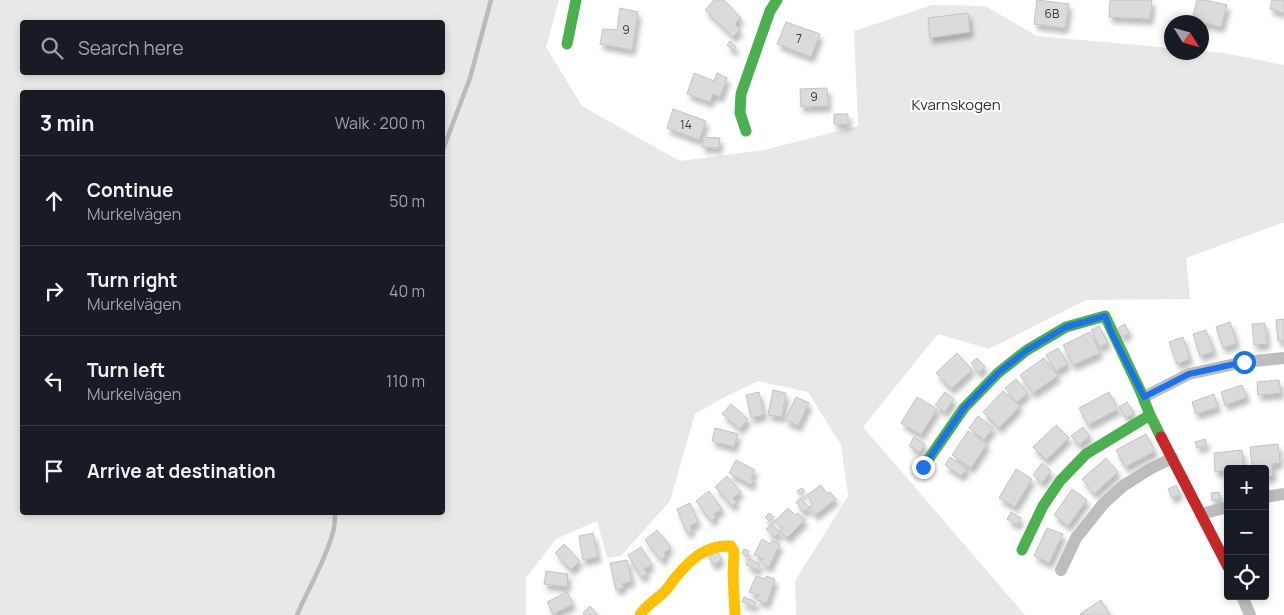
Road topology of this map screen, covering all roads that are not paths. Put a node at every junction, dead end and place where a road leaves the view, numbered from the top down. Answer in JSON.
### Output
{"nodes":[{"id":1,"x":576,"y":0,"type":"edge"},
{"id":2,"x":778,"y":0,"type":"edge"},
{"id":3,"x":567,"y":44,"type":"dead end"},
{"id":4,"x":746,"y":132,"type":"dead end"},
{"id":5,"x":1284,"y":358,"type":"edge"},
{"id":6,"x":1144,"y":397,"type":"junction"},
{"id":7,"x":1150,"y":415,"type":"junction"},
{"id":8,"x":1172,"y":458,"type":"junction"},
{"id":9,"x":923,"y":467,"type":"dead end"},
{"id":10,"x":1284,"y":494,"type":"edge"},
{"id":11,"x":1269,"y":496,"type":"edge"},
{"id":12,"x":1224,"y":508,"type":"edge"},
{"id":13,"x":1201,"y":514,"type":"junction"},
{"id":14,"x":1022,"y":550,"type":"dead end"},
{"id":15,"x":1224,"y":559,"type":"edge"},
{"id":16,"x":1061,"y":570,"type":"dead end"},
{"id":17,"x":1244,"y":600,"type":"edge"},
{"id":18,"x":640,"y":615,"type":"edge"},
{"id":19,"x":735,"y":615,"type":"edge"},
{"id":20,"x":1250,"y":615,"type":"edge"}],
"edges":[{"from":1,"to":3,"type":"street"},
{"from":2,"to":4,"type":"street"},
{"from":5,"to":6,"type":"street"},
{"from":6,"to":7,"type":"street"},
{"from":6,"to":9,"type":"street"},
{"from":7,"to":8,"type":"street"},
{"from":7,"to":14,"type":"street"},
{"from":8,"to":13,"type":"street"},
{"from":8,"to":16,"type":"street"},
{"from":10,"to":11,"type":"street"},
{"from":12,"to":13,"type":"street"},
{"from":13,"to":15,"type":"street"},
{"from":17,"to":20,"type":"street"},
{"from":18,"to":19,"type":"street"}]}
